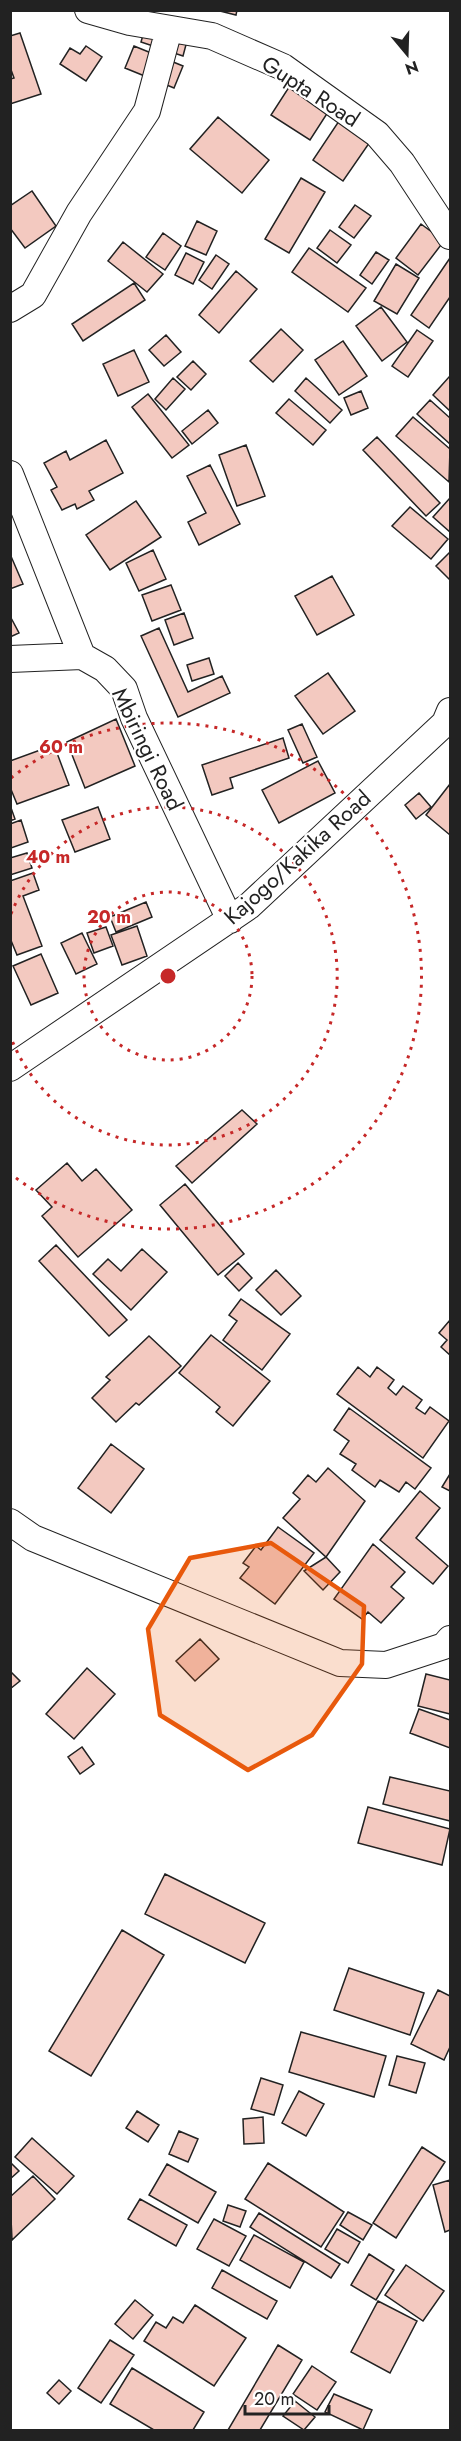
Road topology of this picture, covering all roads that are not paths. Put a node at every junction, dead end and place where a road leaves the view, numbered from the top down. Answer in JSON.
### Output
{"nodes":[{"id":1,"x":88,"y":10,"type":"edge"},
{"id":2,"x":169,"y":29,"type":"junction"},
{"id":3,"x":450,"y":236,"type":"edge"},
{"id":4,"x":10,"y":309,"type":"edge"},
{"id":5,"x":10,"y":474,"type":"edge"},
{"id":6,"x":82,"y":656,"type":"junction"},
{"id":7,"x":10,"y":659,"type":"edge"},
{"id":8,"x":448,"y":718,"type":"edge"},
{"id":9,"x":230,"y":920,"type":"junction"},
{"id":10,"x":10,"y":1068,"type":"edge"},
{"id":11,"x":10,"y":1521,"type":"edge"},
{"id":12,"x":450,"y":1639,"type":"edge"}],
"edges":[{"from":1,"to":2,"type":"street","name":"Gupta Road"},
{"from":2,"to":3,"type":"street","name":"Gupta Road"},
{"from":2,"to":4,"type":"street"},
{"from":5,"to":6,"type":"street"},
{"from":6,"to":7,"type":"street"},
{"from":6,"to":9,"type":"street","name":"Mbiringi Road"},
{"from":8,"to":9,"type":"street","name":"Kajogo/Kakika Road"},
{"from":9,"to":10,"type":"street","name":"Kajogo/Kakika Road"},
{"from":11,"to":12,"type":"street"}]}
